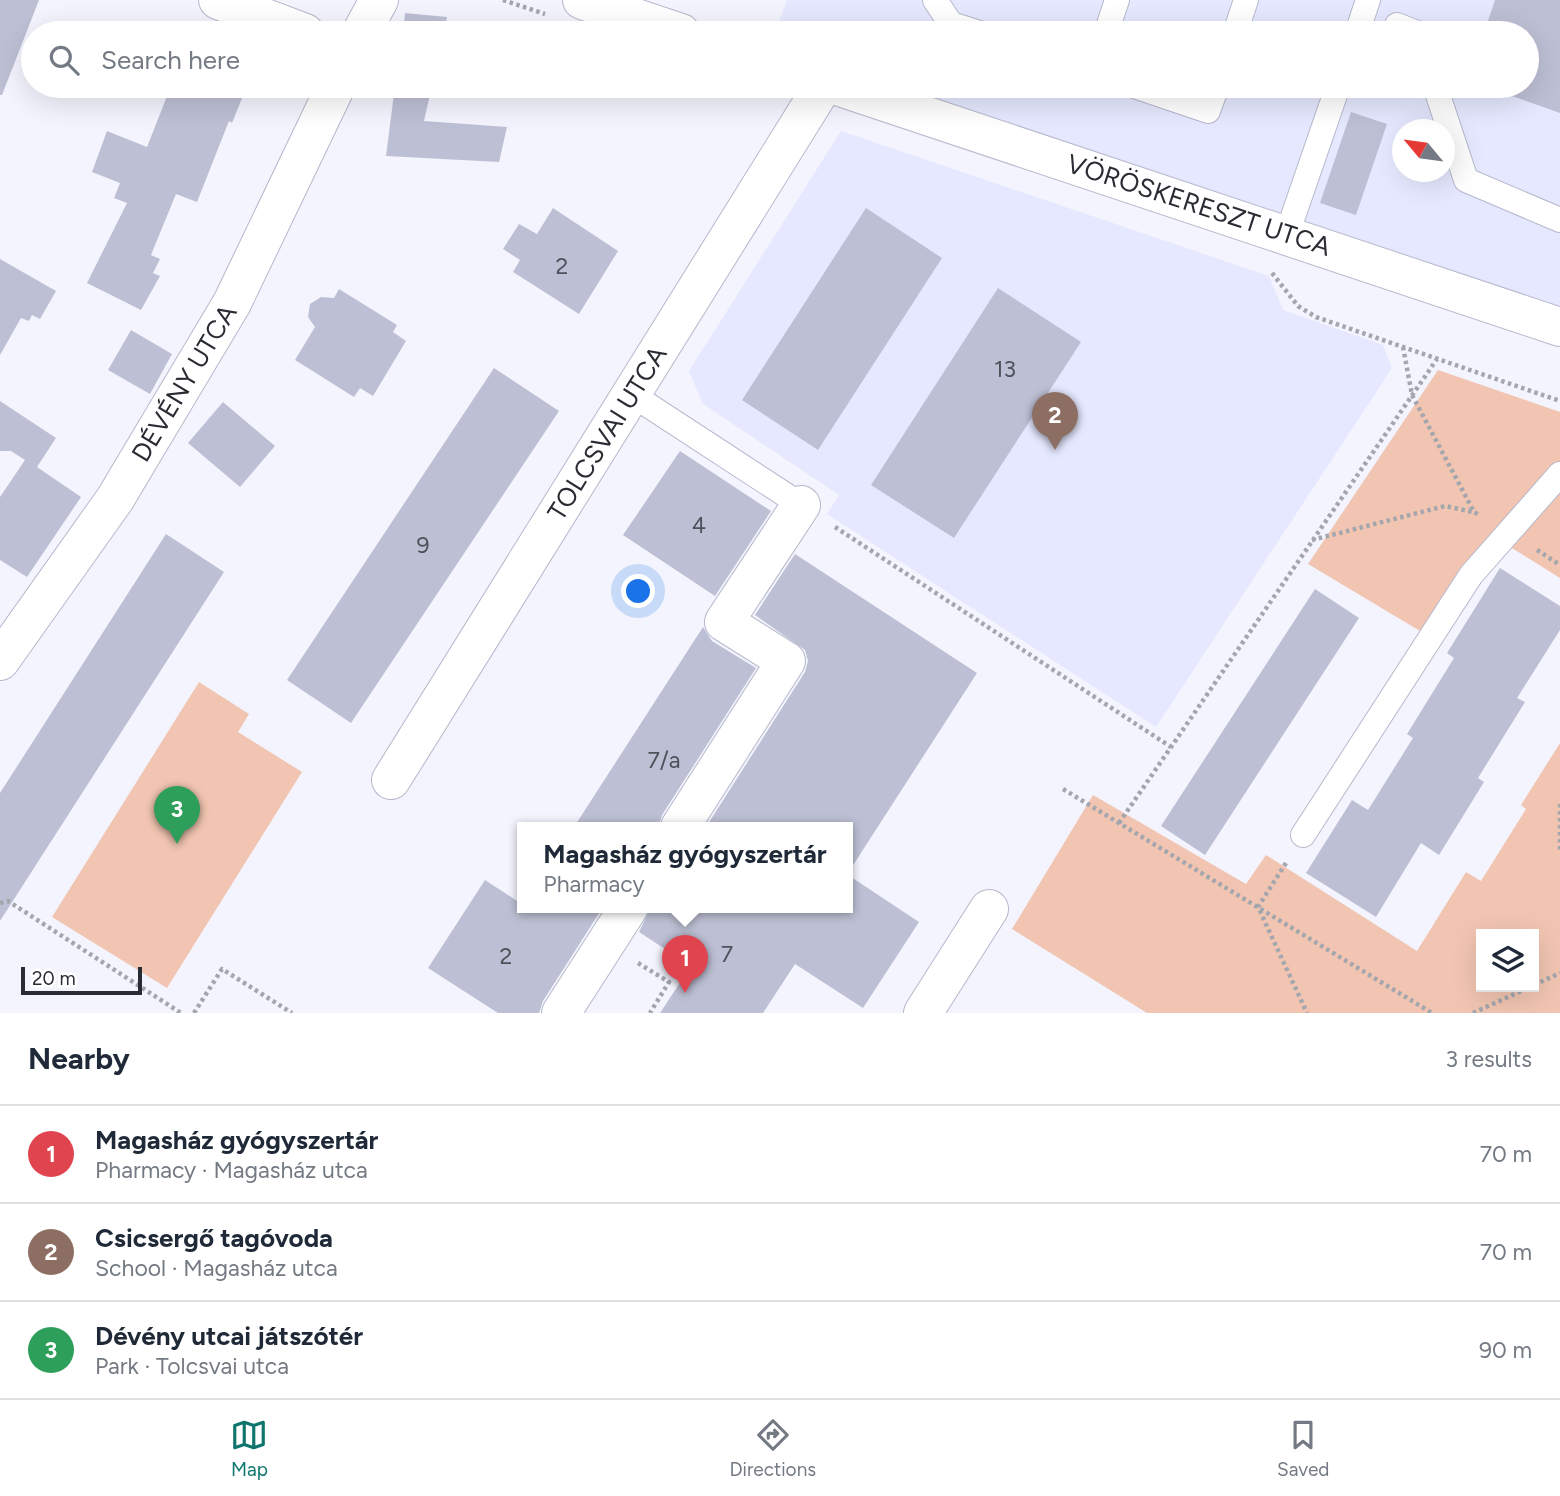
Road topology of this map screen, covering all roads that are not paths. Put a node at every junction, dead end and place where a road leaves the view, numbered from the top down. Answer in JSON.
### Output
{"nodes":[{"id":1,"x":218,"y":0,"type":"edge"},
{"id":2,"x":379,"y":0,"type":"edge"},
{"id":3,"x":582,"y":0,"type":"edge"},
{"id":4,"x":935,"y":0,"type":"edge"},
{"id":5,"x":1117,"y":0,"type":"edge"},
{"id":6,"x":1246,"y":0,"type":"edge"},
{"id":7,"x":273,"y":21,"type":"edge"},
{"id":8,"x":368,"y":21,"type":"edge"},
{"id":9,"x":645,"y":21,"type":"edge"},
{"id":10,"x":949,"y":21,"type":"edge"},
{"id":11,"x":1110,"y":21,"type":"edge"},
{"id":12,"x":1239,"y":21,"type":"edge"},
{"id":13,"x":330,"y":98,"type":"edge"},
{"id":14,"x":816,"y":98,"type":"edge"},
{"id":15,"x":873,"y":98,"type":"edge"},
{"id":16,"x":1170,"y":98,"type":"edge"},
{"id":17,"x":1213,"y":98,"type":"edge"},
{"id":18,"x":1334,"y":98,"type":"edge"},
{"id":19,"x":1439,"y":98,"type":"edge"},
{"id":20,"x":1560,"y":220,"type":"edge"},
{"id":21,"x":1287,"y":234,"type":"junction"},
{"id":22,"x":1560,"y":327,"type":"edge"},
{"id":23,"x":631,"y":394,"type":"junction"},
{"id":24,"x":1560,"y":474,"type":"edge"},
{"id":25,"x":801,"y":505,"type":"joint"},
{"id":26,"x":6,"y":639,"type":"edge"},
{"id":27,"x":391,"y":780,"type":"dead end"},
{"id":28,"x":683,"y":822,"type":"edge"},
{"id":29,"x":1303,"y":835,"type":"road end"},
{"id":30,"x":989,"y":909,"type":"dead end"},
{"id":31,"x":625,"y":913,"type":"edge"},
{"id":32,"x":561,"y":1013,"type":"edge"},
{"id":33,"x":923,"y":1013,"type":"edge"}],
"edges":[{"from":1,"to":7,"type":"street"},
{"from":2,"to":8,"type":"street"},
{"from":3,"to":9,"type":"street"},
{"from":4,"to":10,"type":"lane"},
{"from":5,"to":11,"type":"lane"},
{"from":6,"to":12,"type":"lane"},
{"from":13,"to":26,"type":"street","name":"DÉVÉNY UTCA"},
{"from":14,"to":23,"type":"street","name":"TOLCSVAI UTCA"},
{"from":15,"to":21,"type":"street","name":"VÖRÖSKERESZT UTCA"},
{"from":16,"to":17,"type":"lane"},
{"from":18,"to":21,"type":"lane"},
{"from":19,"to":20,"type":"lane"},
{"from":21,"to":22,"type":"street","name":"VÖRÖSKERESZT UTCA"},
{"from":23,"to":25,"type":"lane"},
{"from":23,"to":27,"type":"street","name":"TOLCSVAI UTCA"},
{"from":24,"to":29,"type":"lane"},
{"from":25,"to":28,"type":"street"},
{"from":30,"to":33,"type":"street"},
{"from":31,"to":32,"type":"street"}]}
